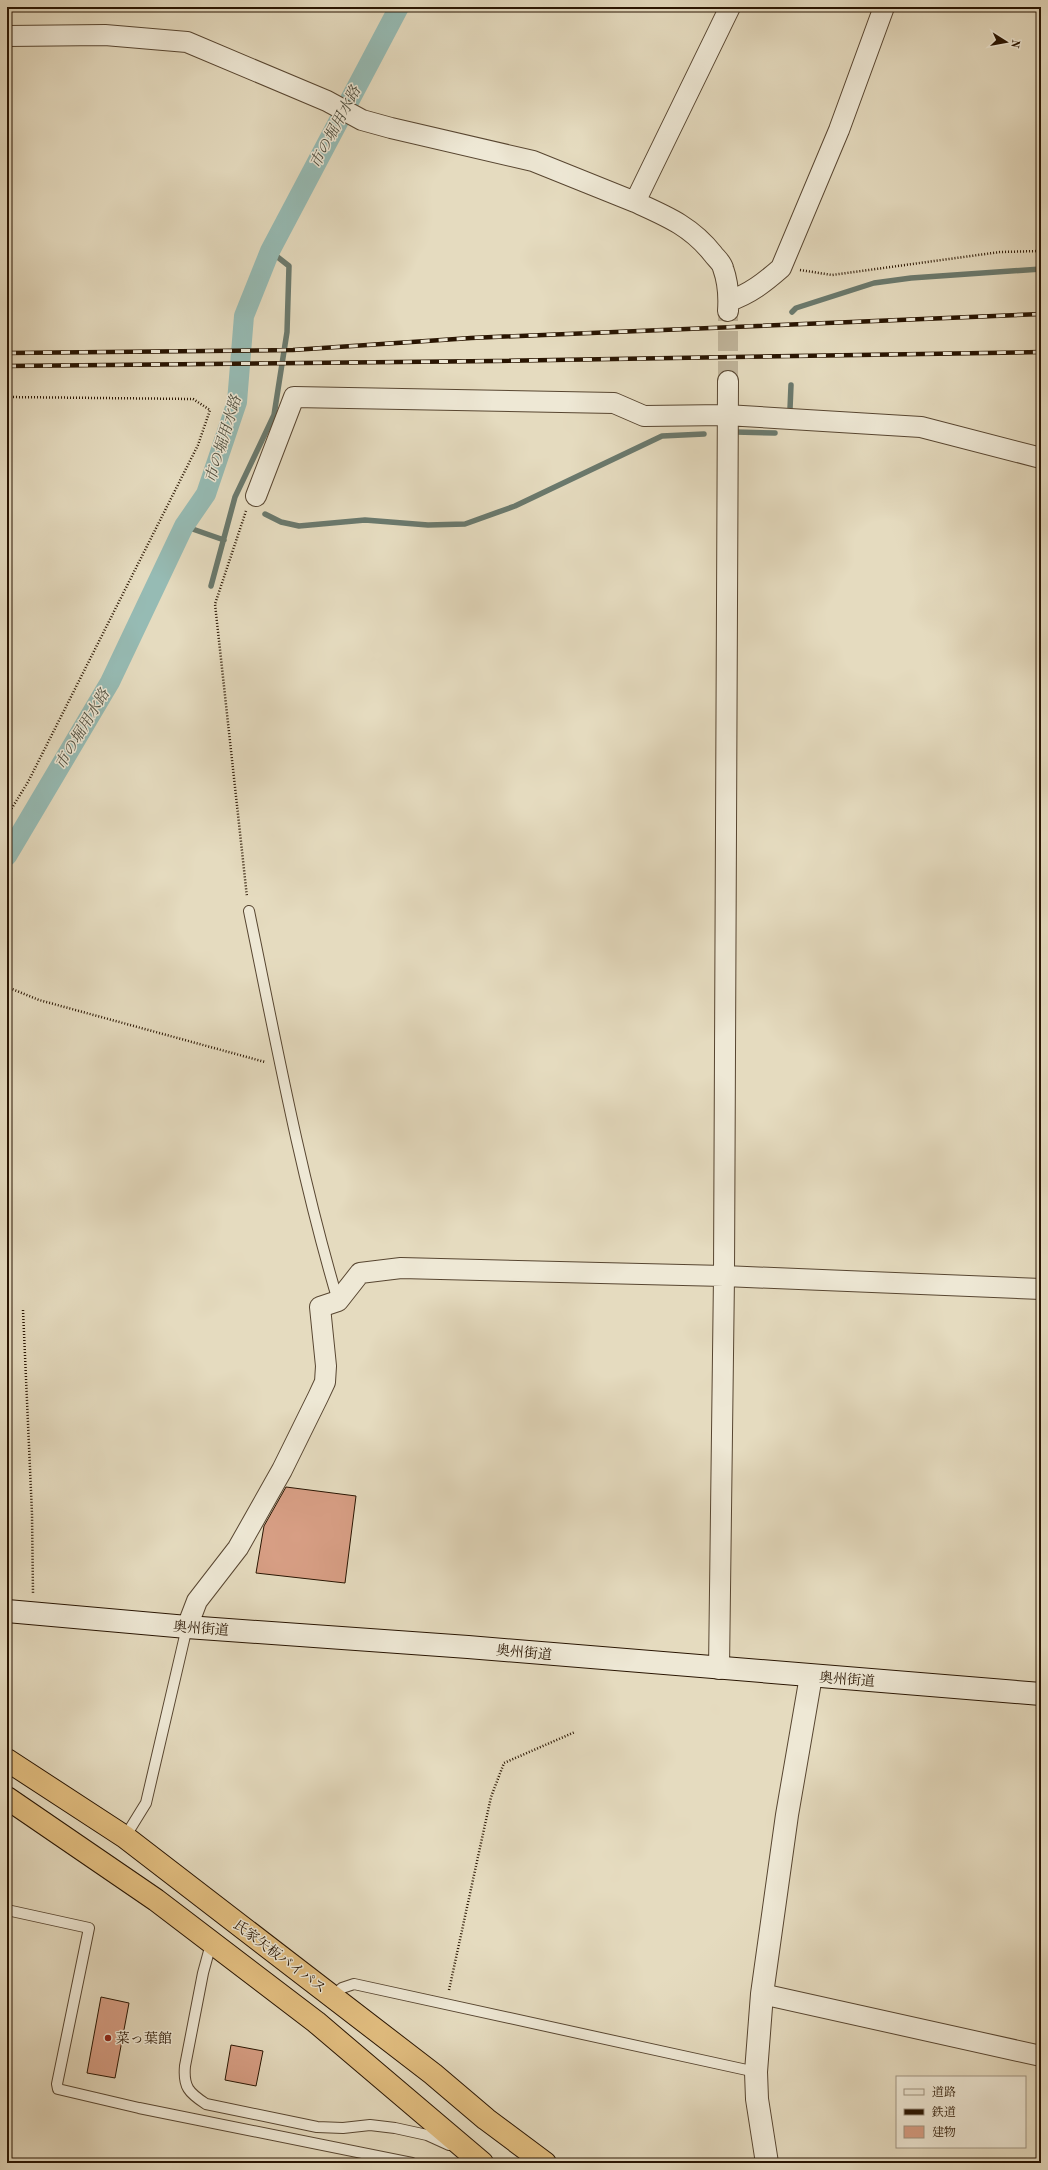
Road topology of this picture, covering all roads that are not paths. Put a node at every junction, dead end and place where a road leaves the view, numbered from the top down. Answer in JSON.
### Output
{"nodes":[{"id":1,"x":730,"y":7,"type":"edge"},
{"id":2,"x":884,"y":7,"type":"edge"},
{"id":3,"x":7,"y":36,"type":"edge"},
{"id":4,"x":635,"y":202,"type":"junction"},
{"id":5,"x":728,"y":381,"type":"tunnel mouth"},
{"id":6,"x":726,"y":415,"type":"junction"},
{"id":7,"x":1041,"y":458,"type":"edge"},
{"id":8,"x":256,"y":496,"type":"road end"},
{"id":9,"x":249,"y":911,"type":"road end"},
{"id":10,"x":724,"y":1276,"type":"junction"},
{"id":11,"x":1041,"y":1289,"type":"edge"},
{"id":12,"x":338,"y":1302,"type":"junction"},
{"id":13,"x":7,"y":1611,"type":"edge"},
{"id":14,"x":187,"y":1627,"type":"junction"},
{"id":15,"x":719,"y":1669,"type":"junction"},
{"id":16,"x":811,"y":1676,"type":"junction"},
{"id":17,"x":1041,"y":1694,"type":"edge"},
{"id":18,"x":7,"y":1760,"type":"edge"},
{"id":19,"x":7,"y":1798,"type":"edge"},
{"id":20,"x":125,"y":1837,"type":"junction"},
{"id":21,"x":7,"y":1910,"type":"edge"},
{"id":22,"x":216,"y":1946,"type":"junction"},
{"id":23,"x":762,"y":1994,"type":"junction"},
{"id":24,"x":333,"y":1996,"type":"junction"},
{"id":25,"x":1041,"y":2056,"type":"edge"},
{"id":26,"x":756,"y":2072,"type":"junction"},
{"id":27,"x":477,"y":2159,"type":"edge"},
{"id":28,"x":412,"y":2163,"type":"edge"},
{"id":29,"x":546,"y":2163,"type":"edge"},
{"id":30,"x":767,"y":2163,"type":"edge"}],
"edges":[{"from":1,"to":4,"type":"street"},
{"from":2,"to":4,"type":"street"},
{"from":3,"to":4,"type":"street"},
{"from":5,"to":6,"type":"street"},
{"from":6,"to":7,"type":"street"},
{"from":6,"to":8,"type":"street"},
{"from":6,"to":10,"type":"street"},
{"from":9,"to":12,"type":"lane"},
{"from":10,"to":11,"type":"street"},
{"from":10,"to":12,"type":"street"},
{"from":10,"to":15,"type":"street"},
{"from":12,"to":14,"type":"street"},
{"from":13,"to":14,"type":"main road","name":"奥州街道"},
{"from":14,"to":15,"type":"main road","name":"奥州街道"},
{"from":14,"to":20,"type":"lane"},
{"from":15,"to":16,"type":"main road","name":"奥州街道"},
{"from":16,"to":17,"type":"main road","name":"奥州街道"},
{"from":16,"to":23,"type":"main road"},
{"from":18,"to":20,"type":"highway","name":"氏家矢板バイパス"},
{"from":19,"to":22,"type":"highway"},
{"from":20,"to":24,"type":"highway","name":"氏家矢板バイパス"},
{"from":21,"to":28,"type":"lane"},
{"from":22,"to":27,"type":"highway"},
{"from":22,"to":27,"type":"lane"},
{"from":23,"to":25,"type":"street"},
{"from":23,"to":26,"type":"main road"},
{"from":24,"to":26,"type":"lane"},
{"from":24,"to":29,"type":"highway","name":"氏家矢板バイパス"},
{"from":26,"to":30,"type":"main road"}]}
